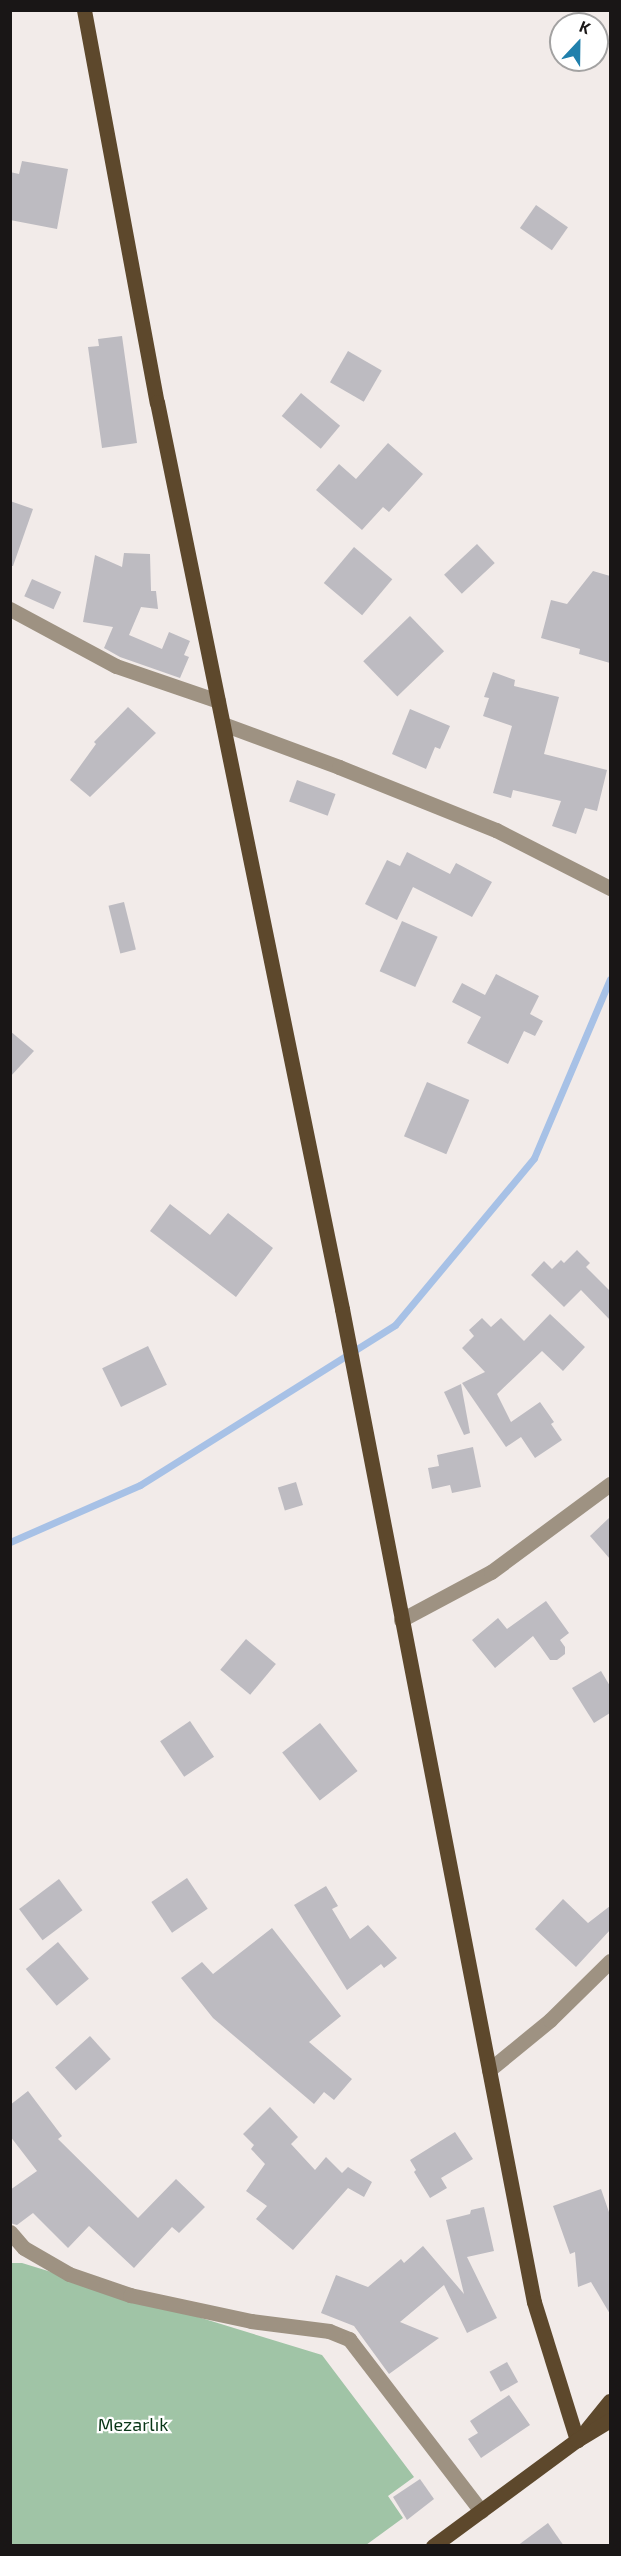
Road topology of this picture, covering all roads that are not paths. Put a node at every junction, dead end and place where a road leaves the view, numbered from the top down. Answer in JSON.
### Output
{"nodes":[{"id":1,"x":84,"y":10,"type":"edge"},
{"id":2,"x":10,"y":609,"type":"edge"},
{"id":3,"x":218,"y":701,"type":"junction"},
{"id":4,"x":223,"y":724,"type":"junction"},
{"id":5,"x":605,"y":886,"type":"edge"},
{"id":6,"x":610,"y":1484,"type":"edge"},
{"id":7,"x":401,"y":1620,"type":"junction"},
{"id":8,"x":610,"y":1961,"type":"edge"},
{"id":9,"x":489,"y":2070,"type":"junction"},
{"id":10,"x":10,"y":2232,"type":"edge"},
{"id":11,"x":610,"y":2401,"type":"edge"},
{"id":12,"x":610,"y":2420,"type":"edge"},
{"id":13,"x":577,"y":2440,"type":"junction"},
{"id":14,"x":481,"y":2511,"type":"junction"},
{"id":15,"x":433,"y":2546,"type":"edge"}],
"edges":[{"from":1,"to":3,"type":"main road"},
{"from":2,"to":3,"type":"street"},
{"from":3,"to":4,"type":"main road"},
{"from":4,"to":5,"type":"street"},
{"from":4,"to":7,"type":"main road"},
{"from":6,"to":7,"type":"street"},
{"from":7,"to":9,"type":"main road"},
{"from":8,"to":9,"type":"street"},
{"from":9,"to":13,"type":"main road"},
{"from":10,"to":14,"type":"street"},
{"from":11,"to":13,"type":"main road"},
{"from":12,"to":13,"type":"main road"},
{"from":13,"to":14,"type":"main road"},
{"from":14,"to":15,"type":"main road"}]}
